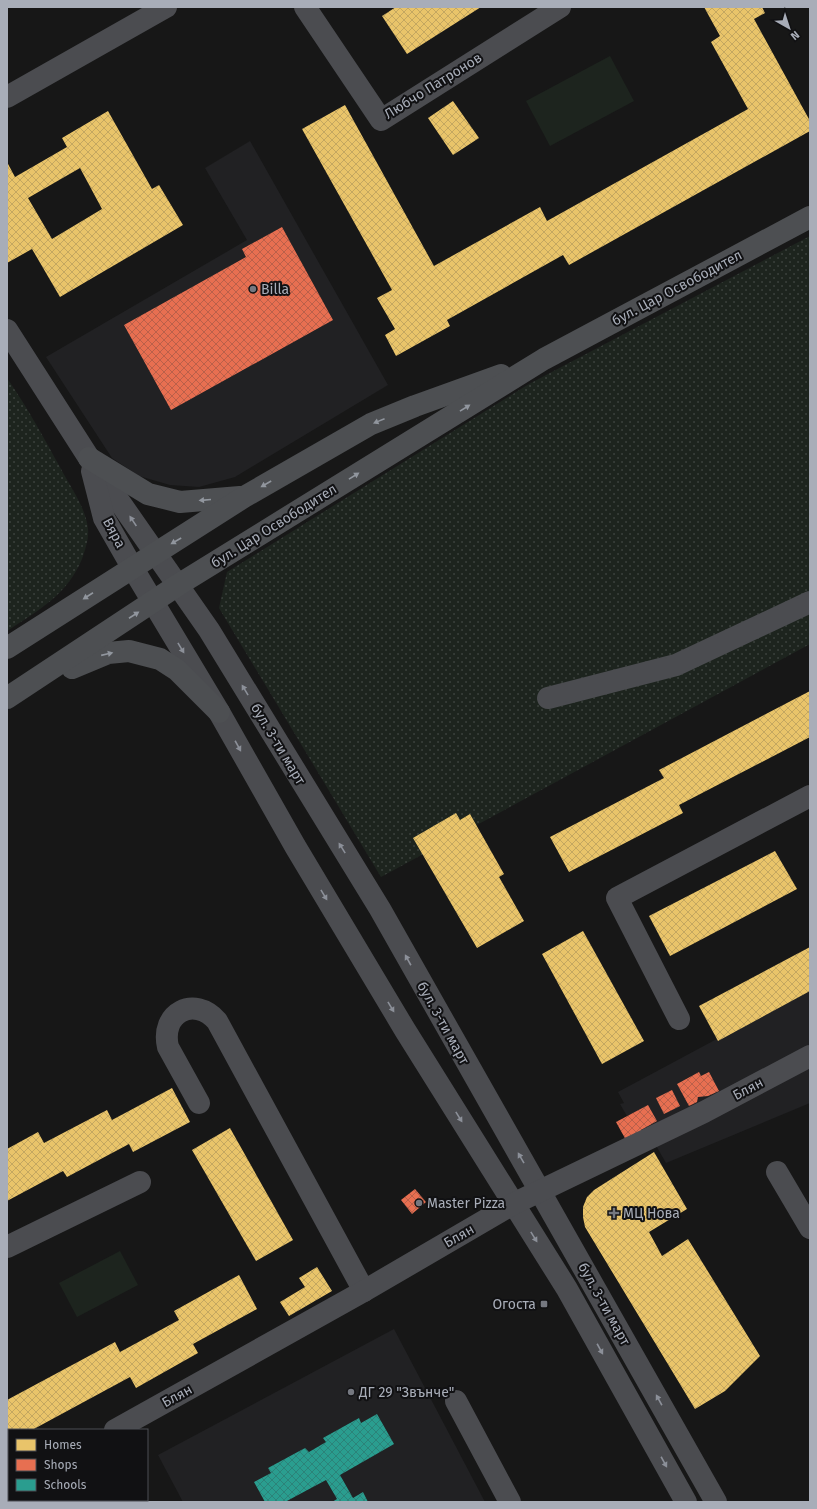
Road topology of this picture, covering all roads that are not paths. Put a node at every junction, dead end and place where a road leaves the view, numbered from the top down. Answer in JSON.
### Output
{"nodes":[{"id":1,"x":166,"y":7,"type":"edge"},
{"id":2,"x":305,"y":7,"type":"edge"},
{"id":3,"x":560,"y":7,"type":"edge"},
{"id":4,"x":7,"y":97,"type":"edge"},
{"id":5,"x":810,"y":217,"type":"edge"},
{"id":6,"x":7,"y":330,"type":"edge"},
{"id":7,"x":544,"y":359,"type":"junction"},
{"id":8,"x":89,"y":458,"type":"junction"},
{"id":9,"x":244,"y":497,"type":"junction"},
{"id":10,"x":155,"y":553,"type":"junction"},
{"id":11,"x":132,"y":567,"type":"junction"},
{"id":12,"x":178,"y":585,"type":"junction"},
{"id":13,"x":154,"y":602,"type":"junction"},
{"id":14,"x":810,"y":602,"type":"edge"},
{"id":15,"x":7,"y":648,"type":"edge"},
{"id":16,"x":7,"y":698,"type":"edge"},
{"id":17,"x":548,"y":698,"type":"dead end"},
{"id":18,"x":219,"y":712,"type":"junction"},
{"id":19,"x":810,"y":796,"type":"edge"},
{"id":20,"x":679,"y":1019,"type":"dead end"},
{"id":21,"x":810,"y":1056,"type":"edge"},
{"id":22,"x":199,"y":1103,"type":"dead end"},
{"id":23,"x":777,"y":1172,"type":"dead end"},
{"id":24,"x":140,"y":1182,"type":"dead end"},
{"id":25,"x":541,"y":1192,"type":"junction"},
{"id":26,"x":513,"y":1204,"type":"junction"},
{"id":27,"x":810,"y":1228,"type":"edge"},
{"id":28,"x":7,"y":1247,"type":"edge"},
{"id":29,"x":364,"y":1291,"type":"junction"},
{"id":30,"x":456,"y":1401,"type":"dead end"},
{"id":31,"x":117,"y":1429,"type":"edge"},
{"id":32,"x":510,"y":1502,"type":"edge"},
{"id":33,"x":686,"y":1502,"type":"edge"},
{"id":34,"x":716,"y":1502,"type":"edge"}],
"edges":[{"from":1,"to":4,"type":"street"},
{"from":2,"to":3,"type":"street","name":"Любчо Патронов"},
{"from":5,"to":7,"type":"main road","name":"бул. Цар Освободител"},
{"from":6,"to":8,"type":"street","name":"Вяра"},
{"from":7,"to":9,"type":"main road","name":"бул. Цар Освободител","one_way":true},
{"from":12,"to":7,"type":"main road","name":"бул. Цар Освободител","one_way":true},
{"from":9,"to":8,"type":"main road","one_way":true},
{"from":10,"to":8,"type":"street","name":"Вяра","one_way":true},
{"from":8,"to":11,"type":"street","name":"Вяра"},
{"from":9,"to":10,"type":"main road","name":"бул. Цар Освободител","one_way":true},
{"from":10,"to":11,"type":"main road","name":"бул. Цар Освободител"},
{"from":10,"to":12,"type":"street","name":"бул. 3-ти март"},
{"from":11,"to":13,"type":"street","name":"Вяра"},
{"from":11,"to":15,"type":"main road","name":"бул. Цар Освободител","one_way":true},
{"from":12,"to":13,"type":"main road","name":"бул. Цар Освободител"},
{"from":25,"to":12,"type":"street","name":"бул. 3-ти март","one_way":true},
{"from":16,"to":13,"type":"main road","name":"бул. Цар Освободител","one_way":true},
{"from":13,"to":18,"type":"street","name":"бул. 3-ти март","one_way":true},
{"from":14,"to":17,"type":"street"},
{"from":16,"to":18,"type":"main road","one_way":true},
{"from":18,"to":26,"type":"street","name":"бул. 3-ти март","one_way":true},
{"from":19,"to":20,"type":"street"},
{"from":21,"to":25,"type":"street","name":"Блян"},
{"from":22,"to":29,"type":"street"},
{"from":23,"to":27,"type":"street"},
{"from":24,"to":28,"type":"street"},
{"from":25,"to":26,"type":"street","name":"Блян"},
{"from":34,"to":25,"type":"street","name":"бул. 3-ти март","one_way":true},
{"from":26,"to":29,"type":"street","name":"Блян"},
{"from":26,"to":33,"type":"street","name":"бул. 3-ти март","one_way":true},
{"from":29,"to":31,"type":"street","name":"Блян"},
{"from":30,"to":32,"type":"street"}]}
